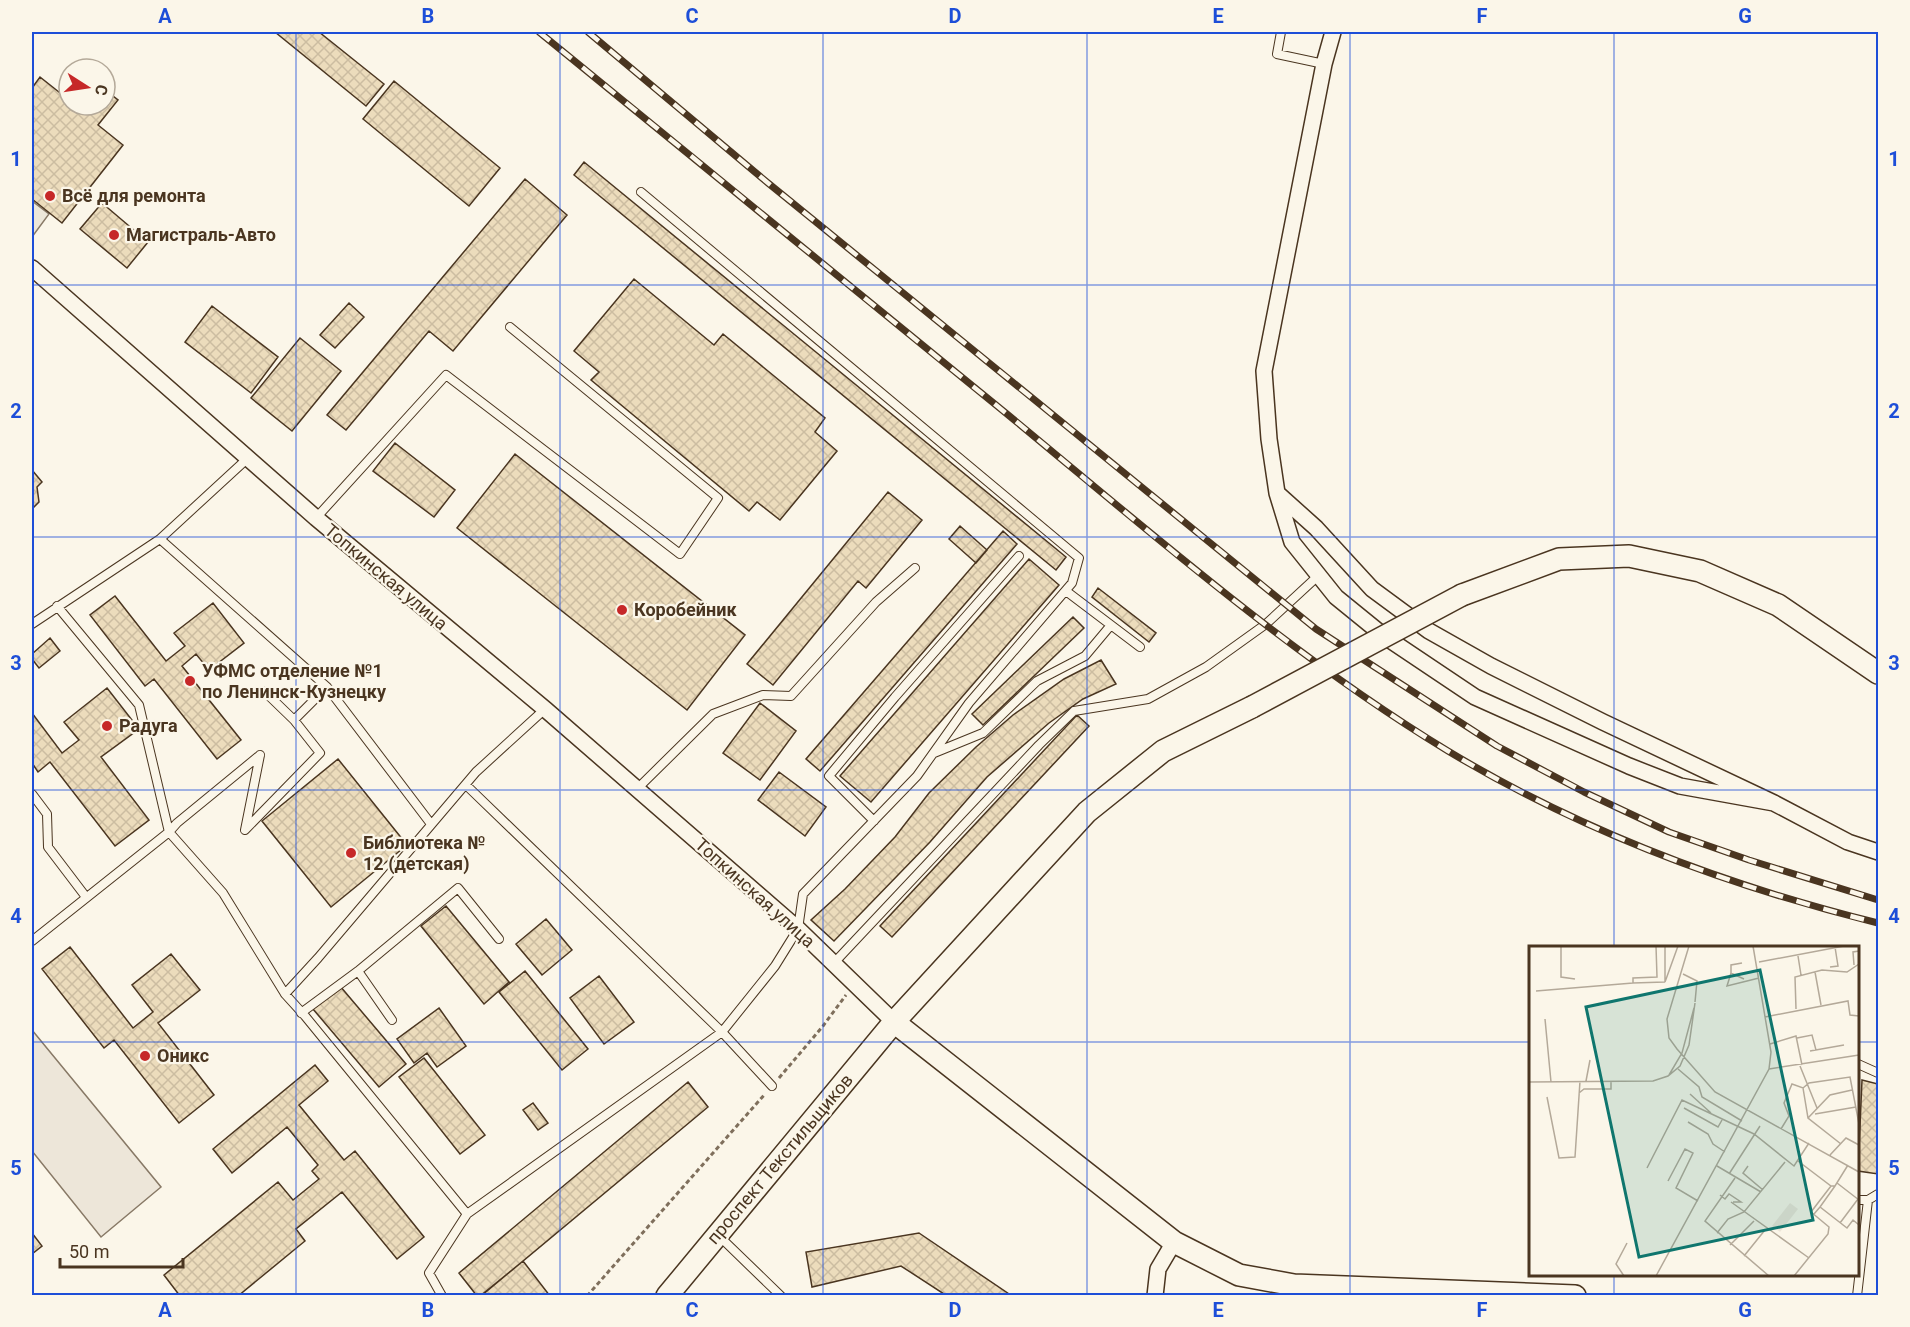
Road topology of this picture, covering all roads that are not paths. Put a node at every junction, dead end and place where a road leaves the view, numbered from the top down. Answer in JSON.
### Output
{"nodes":[{"id":1,"x":1281,"y":32,"type":"edge"},
{"id":2,"x":1333,"y":32,"type":"edge"},
{"id":3,"x":1324,"y":64,"type":"junction"},
{"id":4,"x":641,"y":192,"type":"dead end"},
{"id":5,"x":32,"y":268,"type":"edge"},
{"id":6,"x":510,"y":327,"type":"dead end"},
{"id":7,"x":248,"y":458,"type":"junction"},
{"id":8,"x":1277,"y":494,"type":"junction"},
{"id":9,"x":316,"y":518,"type":"junction"},
{"id":10,"x":160,"y":539,"type":"junction"},
{"id":11,"x":1019,"y":556,"type":"dead end"},
{"id":12,"x":915,"y":568,"type":"dead end"},
{"id":13,"x":1319,"y":575,"type":"junction"},
{"id":14,"x":1066,"y":591,"type":"junction"},
{"id":15,"x":57,"y":606,"type":"junction"},
{"id":16,"x":32,"y":624,"type":"edge"},
{"id":17,"x":1111,"y":625,"type":"junction"},
{"id":18,"x":1140,"y":647,"type":"dead end"},
{"id":19,"x":1878,"y":673,"type":"edge"},
{"id":20,"x":327,"y":687,"type":"junction"},
{"id":21,"x":264,"y":692,"type":"dead end"},
{"id":22,"x":545,"y":709,"type":"junction"},
{"id":23,"x":294,"y":720,"type":"junction"},
{"id":24,"x":933,"y":753,"type":"junction"},
{"id":25,"x":466,"y":785,"type":"junction"},
{"id":26,"x":637,"y":789,"type":"junction"},
{"id":27,"x":32,"y":794,"type":"edge"},
{"id":28,"x":1774,"y":803,"type":"junction"},
{"id":29,"x":874,"y":821,"type":"junction"},
{"id":30,"x":431,"y":824,"type":"junction"},
{"id":31,"x":169,"y":832,"type":"junction"},
{"id":32,"x":1878,"y":852,"type":"edge"},
{"id":33,"x":86,"y":897,"type":"junction"},
{"id":34,"x":798,"y":929,"type":"junction"},
{"id":35,"x":499,"y":939,"type":"dead end"},
{"id":36,"x":32,"y":941,"type":"edge"},
{"id":37,"x":833,"y":964,"type":"junction"},
{"id":38,"x":358,"y":971,"type":"junction"},
{"id":39,"x":285,"y":994,"type":"junction"},
{"id":40,"x":301,"y":1012,"type":"junction"},
{"id":41,"x":392,"y":1020,"type":"dead end"},
{"id":42,"x":894,"y":1022,"type":"junction"},
{"id":43,"x":722,"y":1032,"type":"junction"},
{"id":44,"x":1859,"y":1065,"type":"edge"},
{"id":45,"x":1878,"y":1073,"type":"edge"},
{"id":46,"x":772,"y":1086,"type":"road end"},
{"id":47,"x":1878,"y":1194,"type":"edge"},
{"id":48,"x":1859,"y":1200,"type":"edge"},
{"id":49,"x":1869,"y":1200,"type":"junction"},
{"id":50,"x":467,"y":1214,"type":"junction"},
{"id":51,"x":717,"y":1234,"type":"junction"},
{"id":52,"x":1174,"y":1242,"type":"junction"},
{"id":53,"x":1356,"y":1291,"type":"edge"},
{"id":54,"x":1560,"y":1295,"type":"edge"},
{"id":55,"x":442,"y":1296,"type":"edge"},
{"id":56,"x":667,"y":1296,"type":"edge"},
{"id":57,"x":781,"y":1296,"type":"edge"},
{"id":58,"x":1155,"y":1296,"type":"edge"},
{"id":59,"x":1575,"y":1296,"type":"edge"},
{"id":60,"x":1857,"y":1296,"type":"edge"}],
"edges":[{"from":1,"to":3,"type":"lane"},
{"from":2,"to":3,"type":"street"},
{"from":3,"to":8,"type":"street"},
{"from":4,"to":14,"type":"lane"},
{"from":5,"to":7,"type":"street","name":"Топкинская улица"},
{"from":6,"to":9,"type":"lane"},
{"from":7,"to":9,"type":"street","name":"Топкинская улица"},
{"from":7,"to":10,"type":"lane"},
{"from":8,"to":13,"type":"street"},
{"from":8,"to":28,"type":"street"},
{"from":9,"to":22,"type":"street","name":"Топкинская улица"},
{"from":10,"to":15,"type":"lane"},
{"from":10,"to":20,"type":"lane"},
{"from":11,"to":29,"type":"lane"},
{"from":12,"to":26,"type":"lane"},
{"from":13,"to":28,"type":"street"},
{"from":13,"to":37,"type":"lane"},
{"from":14,"to":17,"type":"lane"},
{"from":14,"to":24,"type":"lane"},
{"from":15,"to":16,"type":"lane"},
{"from":15,"to":31,"type":"lane"},
{"from":17,"to":18,"type":"lane"},
{"from":17,"to":24,"type":"lane"},
{"from":19,"to":42,"type":"street","name":"проспект Текстильщиков","bridge":true},
{"from":20,"to":23,"type":"lane"},
{"from":20,"to":30,"type":"lane"},
{"from":21,"to":23,"type":"lane"},
{"from":22,"to":25,"type":"lane"},
{"from":22,"to":26,"type":"street","name":"Топкинская улица"},
{"from":23,"to":31,"type":"lane"},
{"from":24,"to":29,"type":"lane"},
{"from":25,"to":30,"type":"lane"},
{"from":25,"to":43,"type":"lane"},
{"from":26,"to":34,"type":"street","name":"Топкинская улица"},
{"from":27,"to":33,"type":"lane"},
{"from":28,"to":32,"type":"street"},
{"from":29,"to":34,"type":"lane"},
{"from":30,"to":39,"type":"lane"},
{"from":31,"to":33,"type":"lane"},
{"from":31,"to":39,"type":"lane"},
{"from":33,"to":36,"type":"lane"},
{"from":34,"to":37,"type":"street","name":"Топкинская улица"},
{"from":34,"to":43,"type":"lane"},
{"from":35,"to":38,"type":"lane"},
{"from":37,"to":42,"type":"street","name":"Топкинская улица"},
{"from":38,"to":40,"type":"lane"},
{"from":38,"to":41,"type":"lane"},
{"from":39,"to":40,"type":"lane"},
{"from":40,"to":50,"type":"lane"},
{"from":42,"to":51,"type":"street","name":"проспект Текстильщиков"},
{"from":42,"to":52,"type":"street","name":"Топкинская улица"},
{"from":43,"to":46,"type":"lane"},
{"from":43,"to":50,"type":"lane"},
{"from":44,"to":45,"type":"lane"},
{"from":47,"to":49,"type":"lane"},
{"from":48,"to":49,"type":"lane"},
{"from":49,"to":60,"type":"lane"},
{"from":50,"to":55,"type":"lane"},
{"from":51,"to":56,"type":"street","name":"проспект Текстильщиков"},
{"from":51,"to":57,"type":"lane"},
{"from":52,"to":53,"type":"street","name":"Топкинская улица"},
{"from":52,"to":58,"type":"street"},
{"from":53,"to":54,"type":"street","name":"Топкинская улица"},
{"from":54,"to":59,"type":"street","name":"Топкинская улица"}]}
